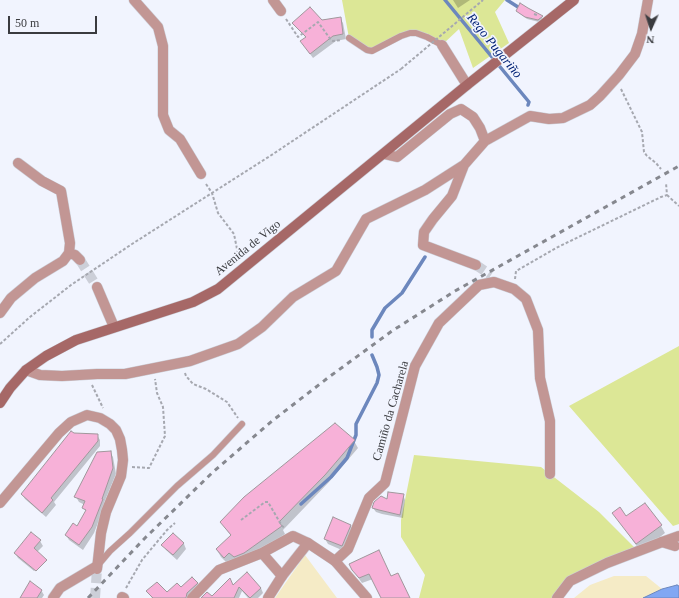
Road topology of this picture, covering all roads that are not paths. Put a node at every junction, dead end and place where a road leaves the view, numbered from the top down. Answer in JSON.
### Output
{"nodes":[{"id":1,"x":134,"y":0,"type":"edge"},
{"id":2,"x":274,"y":0,"type":"edge"},
{"id":3,"x":574,"y":0,"type":"edge"},
{"id":4,"x":648,"y":0,"type":"edge"},
{"id":5,"x":281,"y":11,"type":"road end"},
{"id":6,"x":349,"y":38,"type":"road end"},
{"id":7,"x":442,"y":45,"type":"joint"},
{"id":8,"x":470,"y":83,"type":"junction"},
{"id":9,"x":485,"y":141,"type":"junction"},
{"id":10,"x":384,"y":154,"type":"junction"},
{"id":11,"x":18,"y":163,"type":"dead end"},
{"id":12,"x":464,"y":165,"type":"junction"},
{"id":13,"x":201,"y":174,"type":"road end"},
{"id":14,"x":69,"y":253,"type":"junction"},
{"id":15,"x":80,"y":260,"type":"tunnel mouth"},
{"id":16,"x":476,"y":265,"type":"tunnel mouth"},
{"id":17,"x":491,"y":275,"type":"tunnel mouth"},
{"id":18,"x":97,"y":287,"type":"tunnel mouth"},
{"id":19,"x":514,"y":288,"type":"junction"},
{"id":20,"x":0,"y":313,"type":"edge"},
{"id":21,"x":114,"y":327,"type":"junction"},
{"id":22,"x":26,"y":370,"type":"junction"},
{"id":23,"x":0,"y":403,"type":"edge"},
{"id":24,"x":242,"y":424,"type":"road end"},
{"id":25,"x":550,"y":474,"type":"dead end"},
{"id":26,"x":0,"y":503,"type":"edge"},
{"id":27,"x":308,"y":543,"type":"junction"},
{"id":28,"x":678,"y":544,"type":"edge"},
{"id":29,"x":262,"y":553,"type":"junction"},
{"id":30,"x":335,"y":561,"type":"junction"},
{"id":31,"x":97,"y":567,"type":"junction"},
{"id":32,"x":282,"y":576,"type":"junction"},
{"id":33,"x":53,"y":598,"type":"edge"},
{"id":34,"x":192,"y":598,"type":"edge"},
{"id":35,"x":268,"y":598,"type":"edge"},
{"id":36,"x":367,"y":598,"type":"edge"},
{"id":37,"x":557,"y":598,"type":"edge"}],
"edges":[{"from":1,"to":13,"type":"street"},
{"from":2,"to":5,"type":"street"},
{"from":3,"to":8,"type":"main road","name":"Avenida de Vigo"},
{"from":4,"to":9,"type":"street"},
{"from":6,"to":7,"type":"lane"},
{"from":7,"to":8,"type":"street"},
{"from":8,"to":10,"type":"main road","name":"Avenida de Vigo"},
{"from":9,"to":10,"type":"street"},
{"from":9,"to":12,"type":"street"},
{"from":10,"to":21,"type":"main road","name":"Avenida de Vigo"},
{"from":11,"to":14,"type":"street"},
{"from":12,"to":16,"type":"street"},
{"from":12,"to":22,"type":"street"},
{"from":14,"to":15,"type":"street"},
{"from":14,"to":20,"type":"street"},
{"from":17,"to":19,"type":"street"},
{"from":18,"to":21,"type":"street"},
{"from":19,"to":25,"type":"street"},
{"from":19,"to":30,"type":"street","name":"Camiño da Cacharela"},
{"from":21,"to":22,"type":"main road","name":"Avenida de Vigo"},
{"from":22,"to":23,"type":"main road","name":"Avenida de Vigo"},
{"from":24,"to":31,"type":"lane"},
{"from":26,"to":31,"type":"street"},
{"from":27,"to":29,"type":"street"},
{"from":27,"to":30,"type":"street"},
{"from":27,"to":32,"type":"street"},
{"from":28,"to":37,"type":"street"},
{"from":29,"to":32,"type":"street"},
{"from":29,"to":34,"type":"street"},
{"from":30,"to":36,"type":"street"},
{"from":31,"to":33,"type":"street"},
{"from":32,"to":35,"type":"street"}]}
